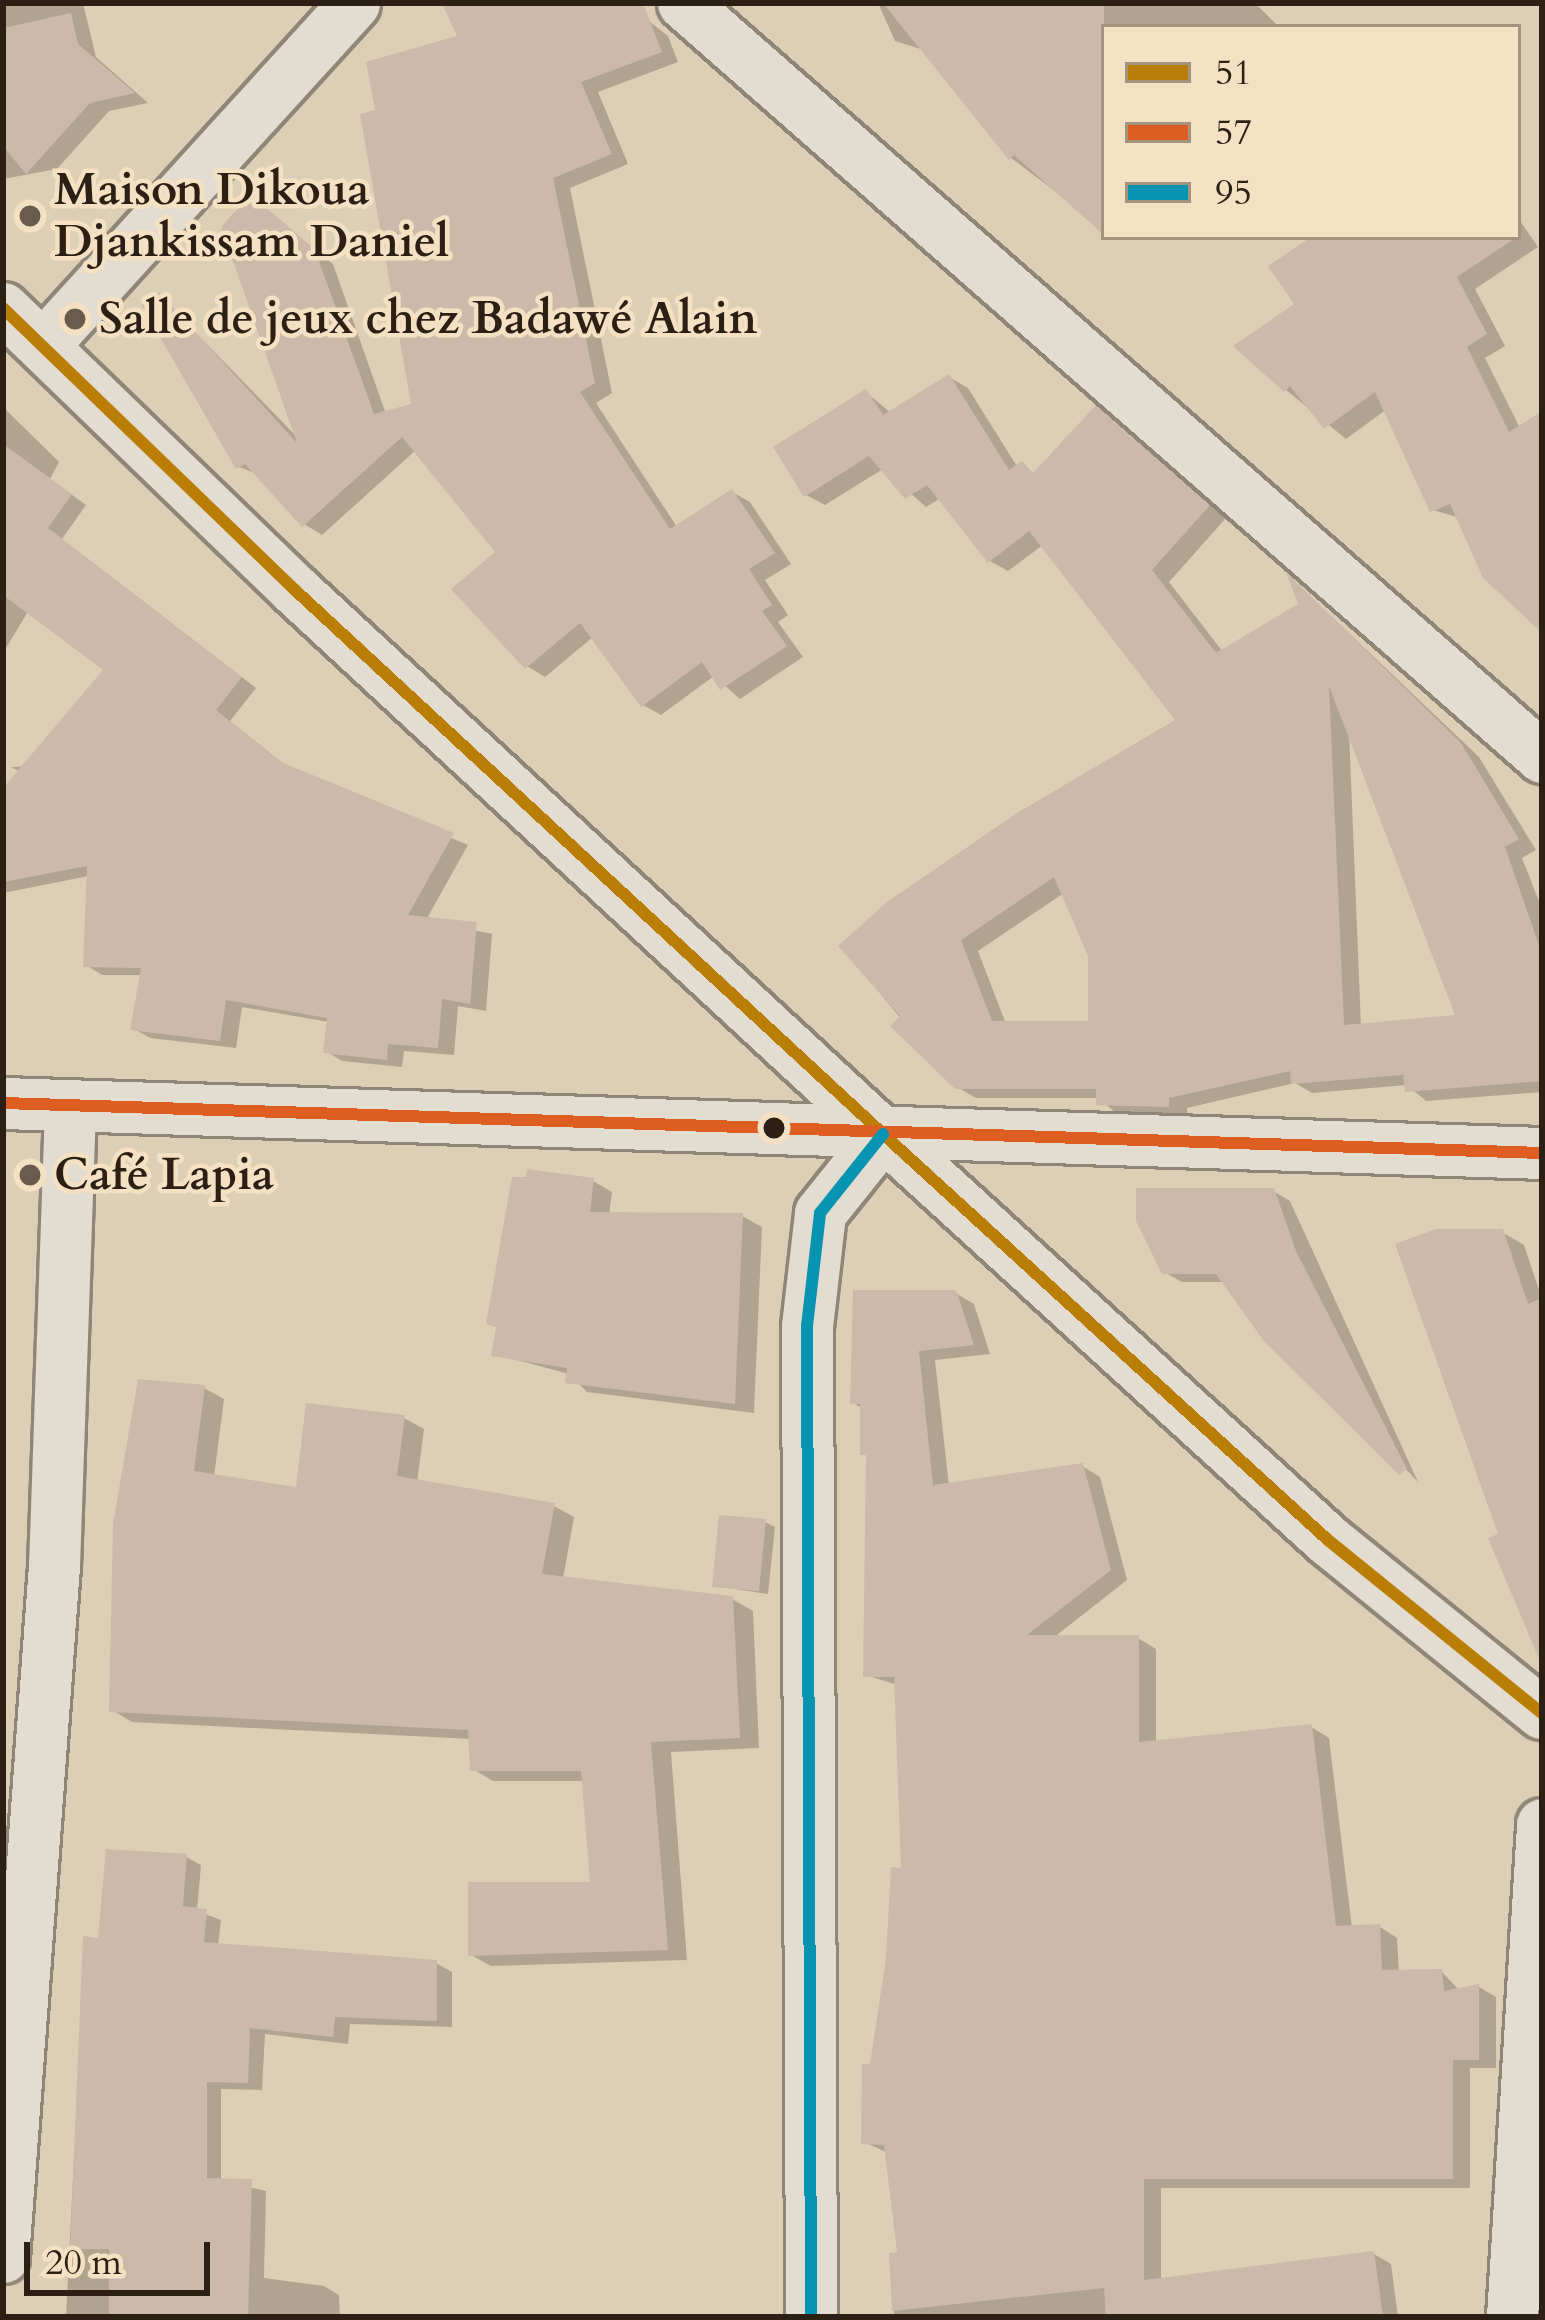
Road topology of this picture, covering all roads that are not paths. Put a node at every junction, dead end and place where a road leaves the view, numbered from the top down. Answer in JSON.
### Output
{"nodes":[{"id":1,"x":354,"y":3,"type":"edge"},
{"id":2,"x":683,"y":3,"type":"edge"},
{"id":3,"x":3,"y":308,"type":"edge"},
{"id":4,"x":45,"y":344,"type":"junction"},
{"id":5,"x":1542,"y":757,"type":"edge"},
{"id":6,"x":3,"y":1103,"type":"edge"},
{"id":7,"x":70,"y":1106,"type":"junction"},
{"id":8,"x":883,"y":1134,"type":"junction"},
{"id":9,"x":1542,"y":1154,"type":"edge"},
{"id":10,"x":1542,"y":1713,"type":"edge"},
{"id":11,"x":1542,"y":1824,"type":"edge"},
{"id":12,"x":3,"y":2257,"type":"edge"},
{"id":13,"x":811,"y":2317,"type":"edge"},
{"id":14,"x":1512,"y":2317,"type":"edge"}],
"edges":[{"from":1,"to":4,"type":"street"},
{"from":2,"to":5,"type":"street"},
{"from":3,"to":4,"type":"street"},
{"from":4,"to":8,"type":"street"},
{"from":6,"to":7,"type":"street"},
{"from":7,"to":8,"type":"street"},
{"from":7,"to":12,"type":"street"},
{"from":8,"to":9,"type":"street"},
{"from":8,"to":10,"type":"street"},
{"from":8,"to":13,"type":"street"},
{"from":11,"to":14,"type":"street"}]}
